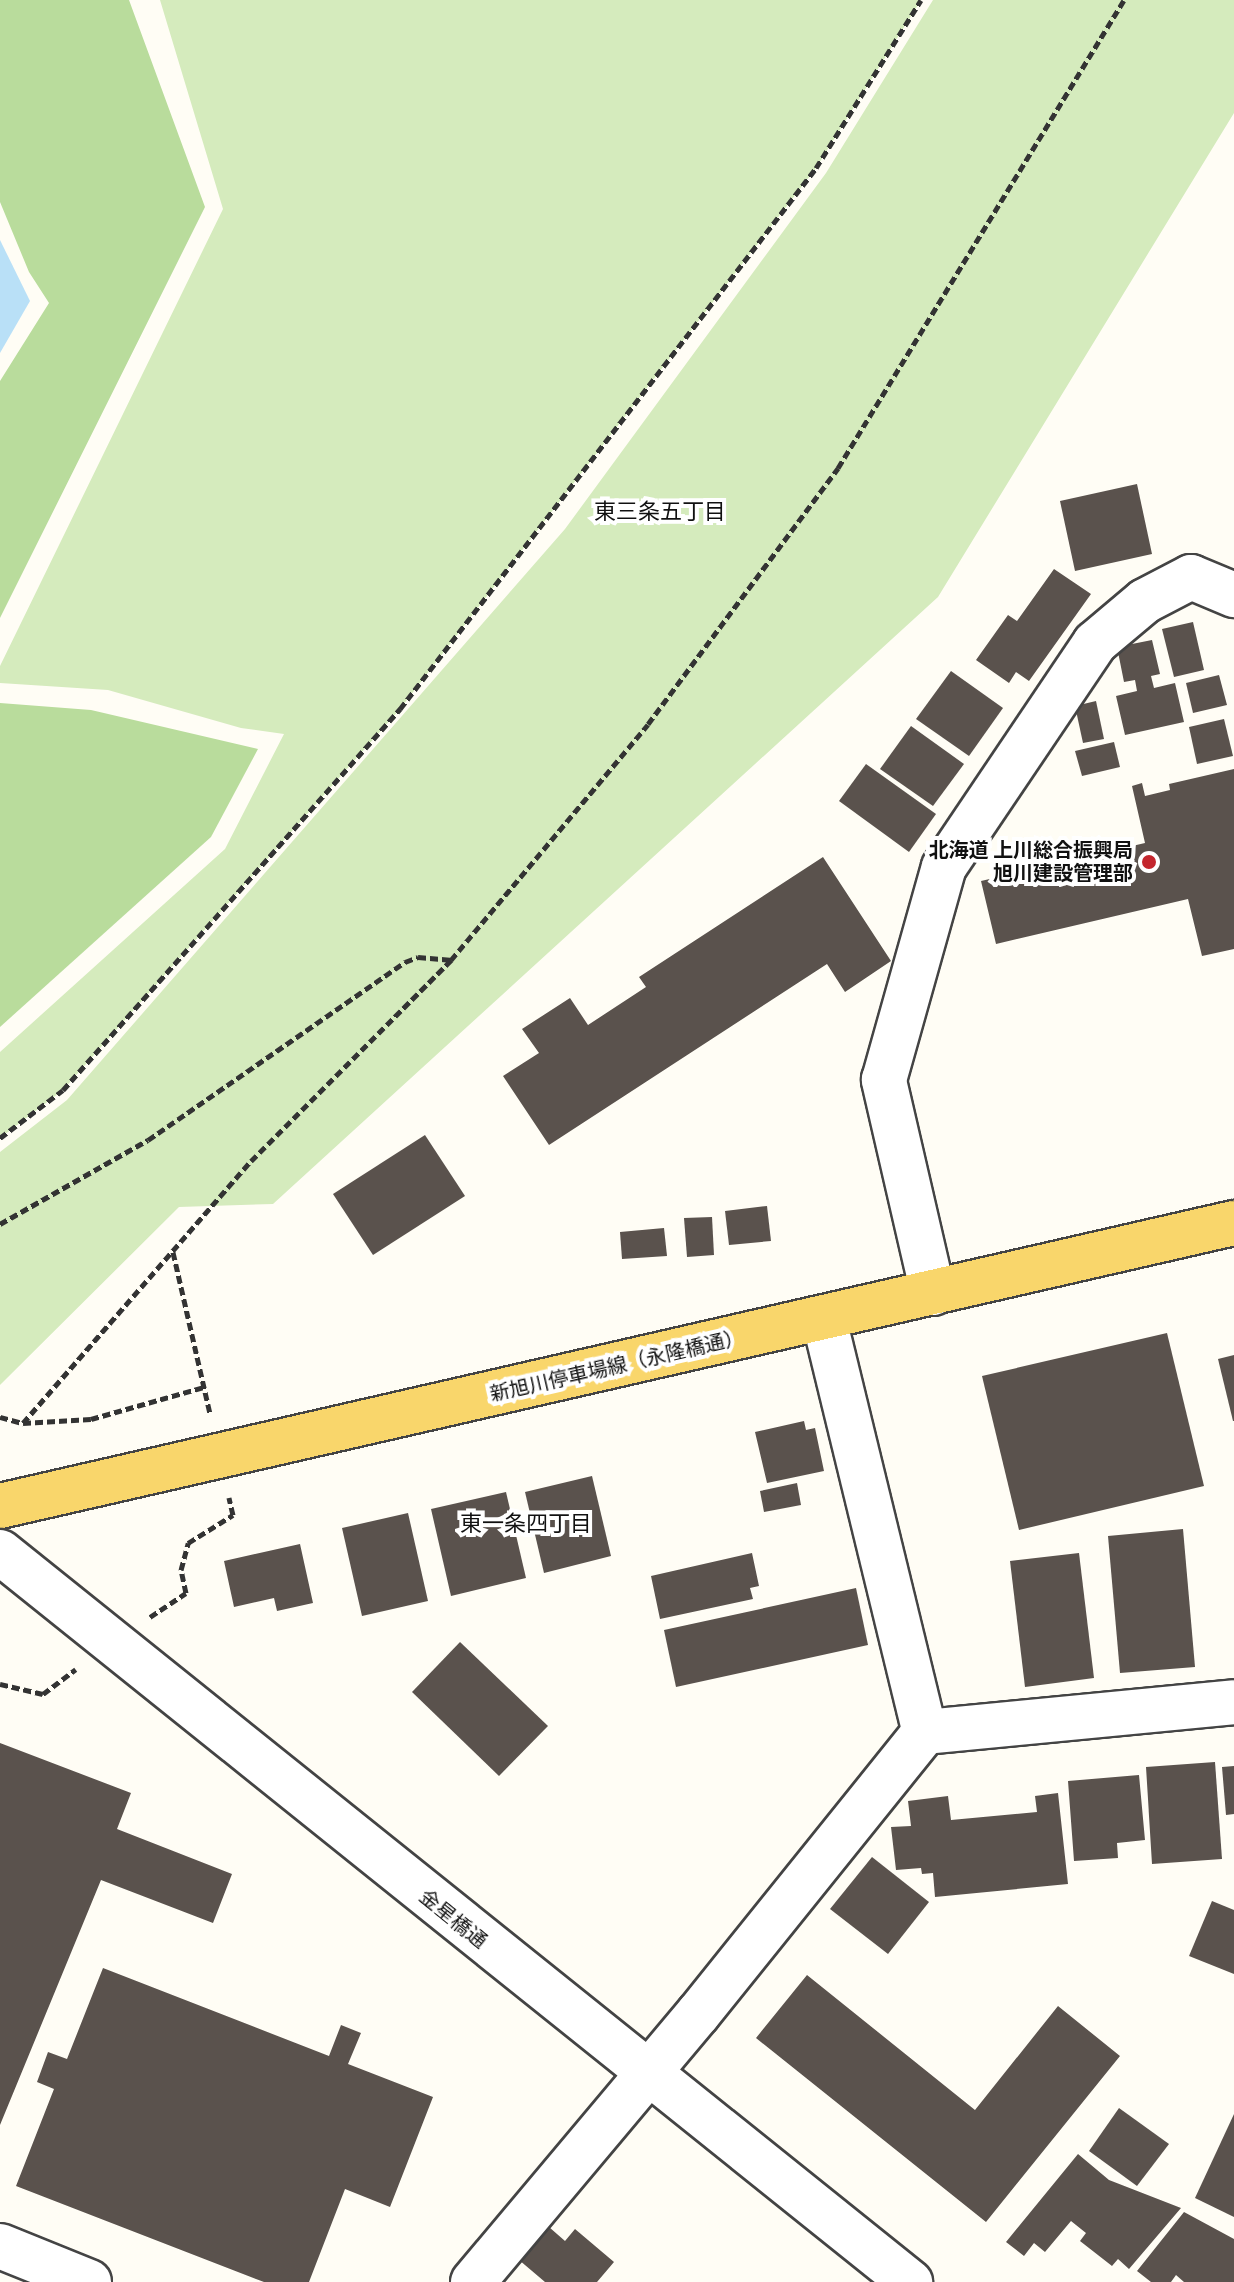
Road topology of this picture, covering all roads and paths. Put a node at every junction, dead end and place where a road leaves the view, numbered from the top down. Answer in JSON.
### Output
{"nodes":[{"id":1,"x":921,"y":0,"type":"edge"},
{"id":2,"x":1124,"y":0,"type":"edge"},
{"id":3,"x":1234,"y":595,"type":"edge"},
{"id":4,"x":451,"y":960,"type":"junction"},
{"id":5,"x":0,"y":1138,"type":"edge"},
{"id":6,"x":1234,"y":1223,"type":"edge"},
{"id":7,"x":0,"y":1224,"type":"edge"},
{"id":8,"x":172,"y":1251,"type":"junction"},
{"id":9,"x":933,"y":1293,"type":"junction"},
{"id":10,"x":824,"y":1319,"type":"junction"},
{"id":11,"x":204,"y":1387,"type":"junction"},
{"id":12,"x":0,"y":1417,"type":"edge"},
{"id":13,"x":23,"y":1423,"type":"junction"},
{"id":14,"x":219,"y":1456,"type":"junction"},
{"id":15,"x":0,"y":1506,"type":"edge"},
{"id":16,"x":0,"y":1552,"type":"edge"},
{"id":17,"x":186,"y":1593,"type":"dead end"},
{"id":18,"x":0,"y":1684,"type":"edge"},
{"id":19,"x":43,"y":1694,"type":"dead end"},
{"id":20,"x":1234,"y":1702,"type":"edge"},
{"id":21,"x":925,"y":1732,"type":"junction"},
{"id":22,"x":647,"y":2076,"type":"junction"},
{"id":23,"x":0,"y":2246,"type":"edge"},
{"id":24,"x":89,"y":2282,"type":"edge"},
{"id":25,"x":473,"y":2282,"type":"edge"},
{"id":26,"x":910,"y":2282,"type":"edge"}],
"edges":[{"from":1,"to":5,"type":"path"},
{"from":2,"to":4,"type":"path"},
{"from":3,"to":9,"type":"street"},
{"from":4,"to":7,"type":"path"},
{"from":4,"to":8,"type":"path"},
{"from":6,"to":9,"type":"main road","name":"新旭川停車場線（永隆橋通）"},
{"from":8,"to":11,"type":"path"},
{"from":8,"to":13,"type":"path"},
{"from":9,"to":10,"type":"main road","name":"新旭川停車場線（永隆橋通）"},
{"from":10,"to":14,"type":"main road","name":"新旭川停車場線（永隆橋通）"},
{"from":10,"to":21,"type":"street"},
{"from":11,"to":13,"type":"path"},
{"from":11,"to":14,"type":"path"},
{"from":12,"to":13,"type":"path"},
{"from":14,"to":15,"type":"main road","name":"新旭川停車場線（永隆橋通）"},
{"from":14,"to":17,"type":"path"},
{"from":16,"to":22,"type":"street","name":"金星橋通"},
{"from":18,"to":19,"type":"path"},
{"from":20,"to":21,"type":"street"},
{"from":21,"to":22,"type":"street"},
{"from":22,"to":25,"type":"street"},
{"from":22,"to":26,"type":"street","name":"金星橋通"},
{"from":23,"to":24,"type":"street"}]}
